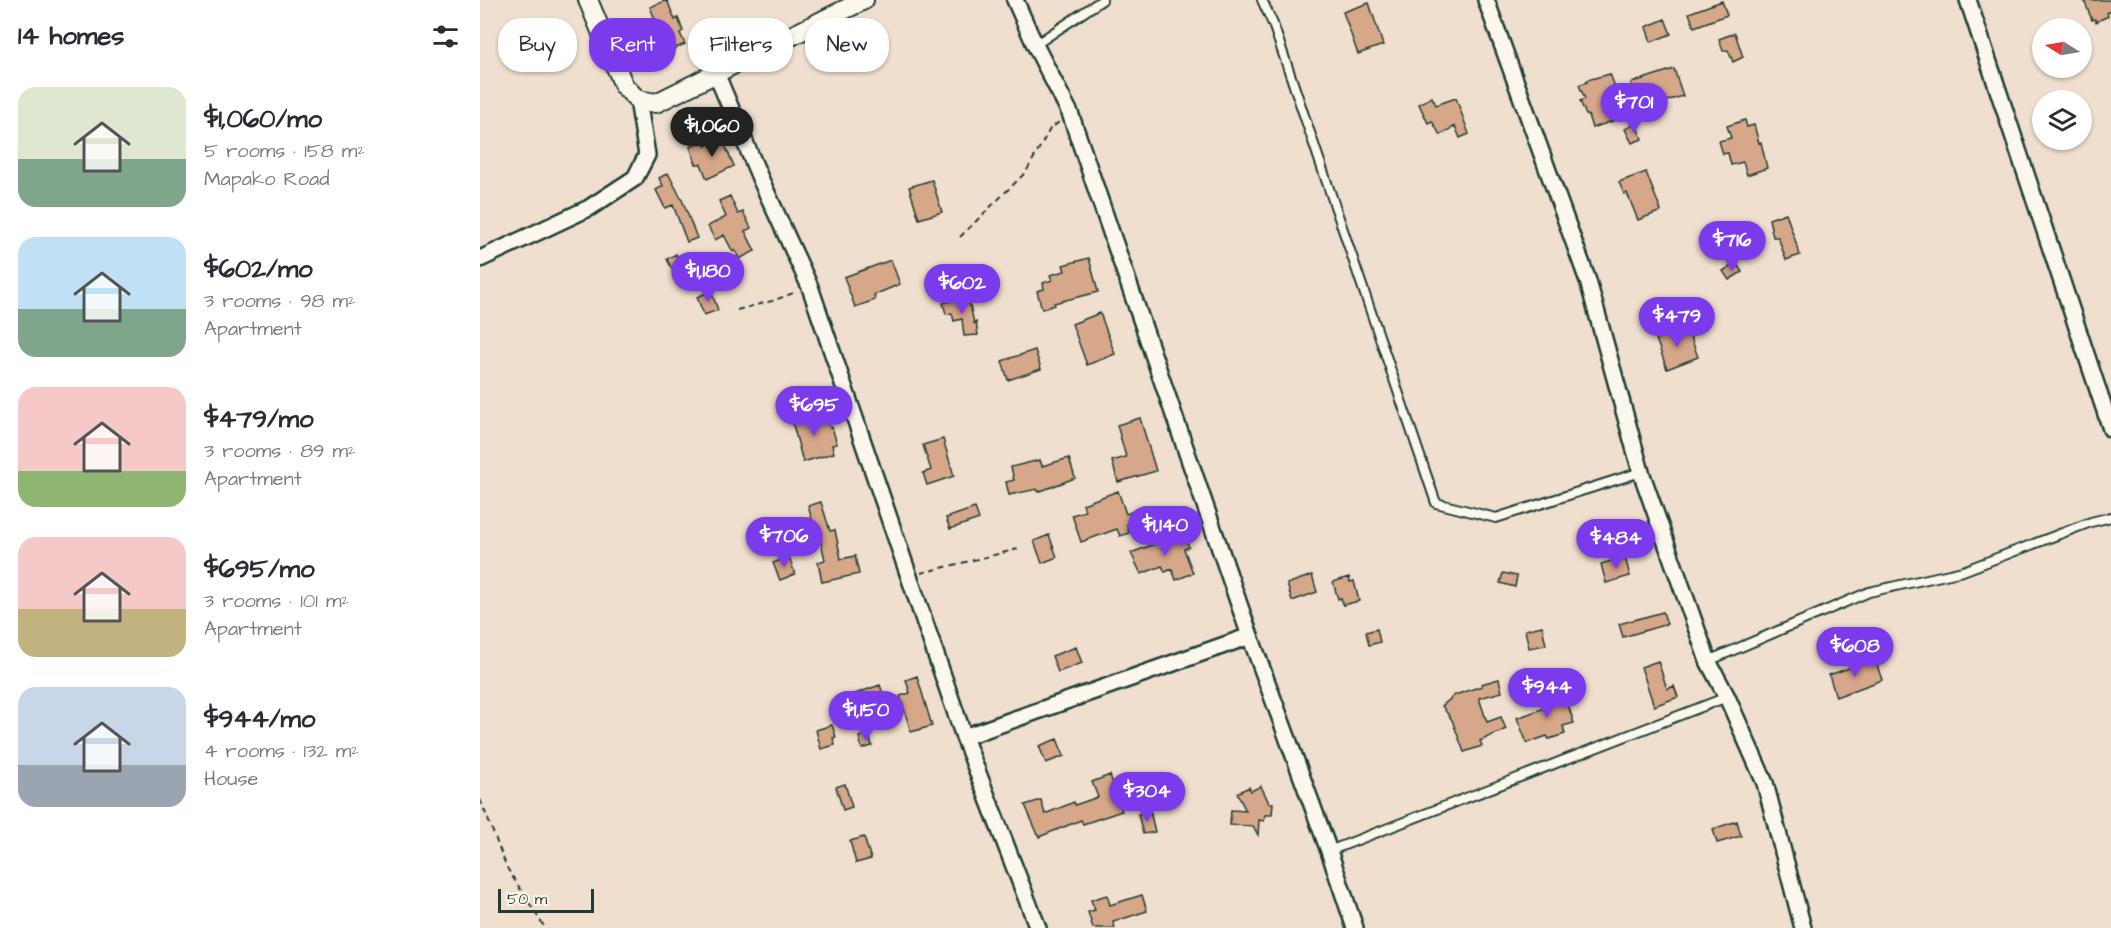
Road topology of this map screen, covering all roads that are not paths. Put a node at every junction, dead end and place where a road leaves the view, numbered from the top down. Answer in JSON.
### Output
{"nodes":[{"id":1,"x":588,"y":0,"type":"edge"},
{"id":2,"x":864,"y":0,"type":"edge"},
{"id":3,"x":1015,"y":0,"type":"edge"},
{"id":4,"x":1102,"y":0,"type":"edge"},
{"id":5,"x":1262,"y":0,"type":"edge"},
{"id":6,"x":1486,"y":0,"type":"edge"},
{"id":7,"x":1968,"y":0,"type":"edge"},
{"id":8,"x":1035,"y":45,"type":"junction"},
{"id":9,"x":716,"y":73,"type":"junction"},
{"id":10,"x":638,"y":100,"type":"junction"},
{"id":11,"x":480,"y":259,"type":"edge"},
{"id":12,"x":2111,"y":429,"type":"edge"},
{"id":13,"x":1641,"y":472,"type":"junction"},
{"id":14,"x":2111,"y":517,"type":"edge"},
{"id":15,"x":1250,"y":636,"type":"junction"},
{"id":16,"x":1708,"y":661,"type":"junction"},
{"id":17,"x":1727,"y":697,"type":"junction"},
{"id":18,"x":964,"y":737,"type":"junction"},
{"id":19,"x":1329,"y":851,"type":"junction"},
{"id":20,"x":1038,"y":928,"type":"edge"},
{"id":21,"x":1355,"y":928,"type":"edge"},
{"id":22,"x":1803,"y":928,"type":"edge"}],
"edges":[{"from":1,"to":10,"type":"street"},
{"from":2,"to":9,"type":"street"},
{"from":3,"to":8,"type":"street"},
{"from":4,"to":8,"type":"lane"},
{"from":5,"to":13,"type":"lane"},
{"from":6,"to":13,"type":"street"},
{"from":7,"to":12,"type":"street"},
{"from":8,"to":15,"type":"street"},
{"from":9,"to":10,"type":"street"},
{"from":9,"to":18,"type":"street"},
{"from":10,"to":11,"type":"street"},
{"from":13,"to":16,"type":"street"},
{"from":14,"to":16,"type":"lane"},
{"from":15,"to":18,"type":"street"},
{"from":15,"to":19,"type":"street"},
{"from":16,"to":17,"type":"street"},
{"from":17,"to":19,"type":"lane"},
{"from":17,"to":22,"type":"street"},
{"from":18,"to":20,"type":"street"},
{"from":19,"to":21,"type":"street"}]}
